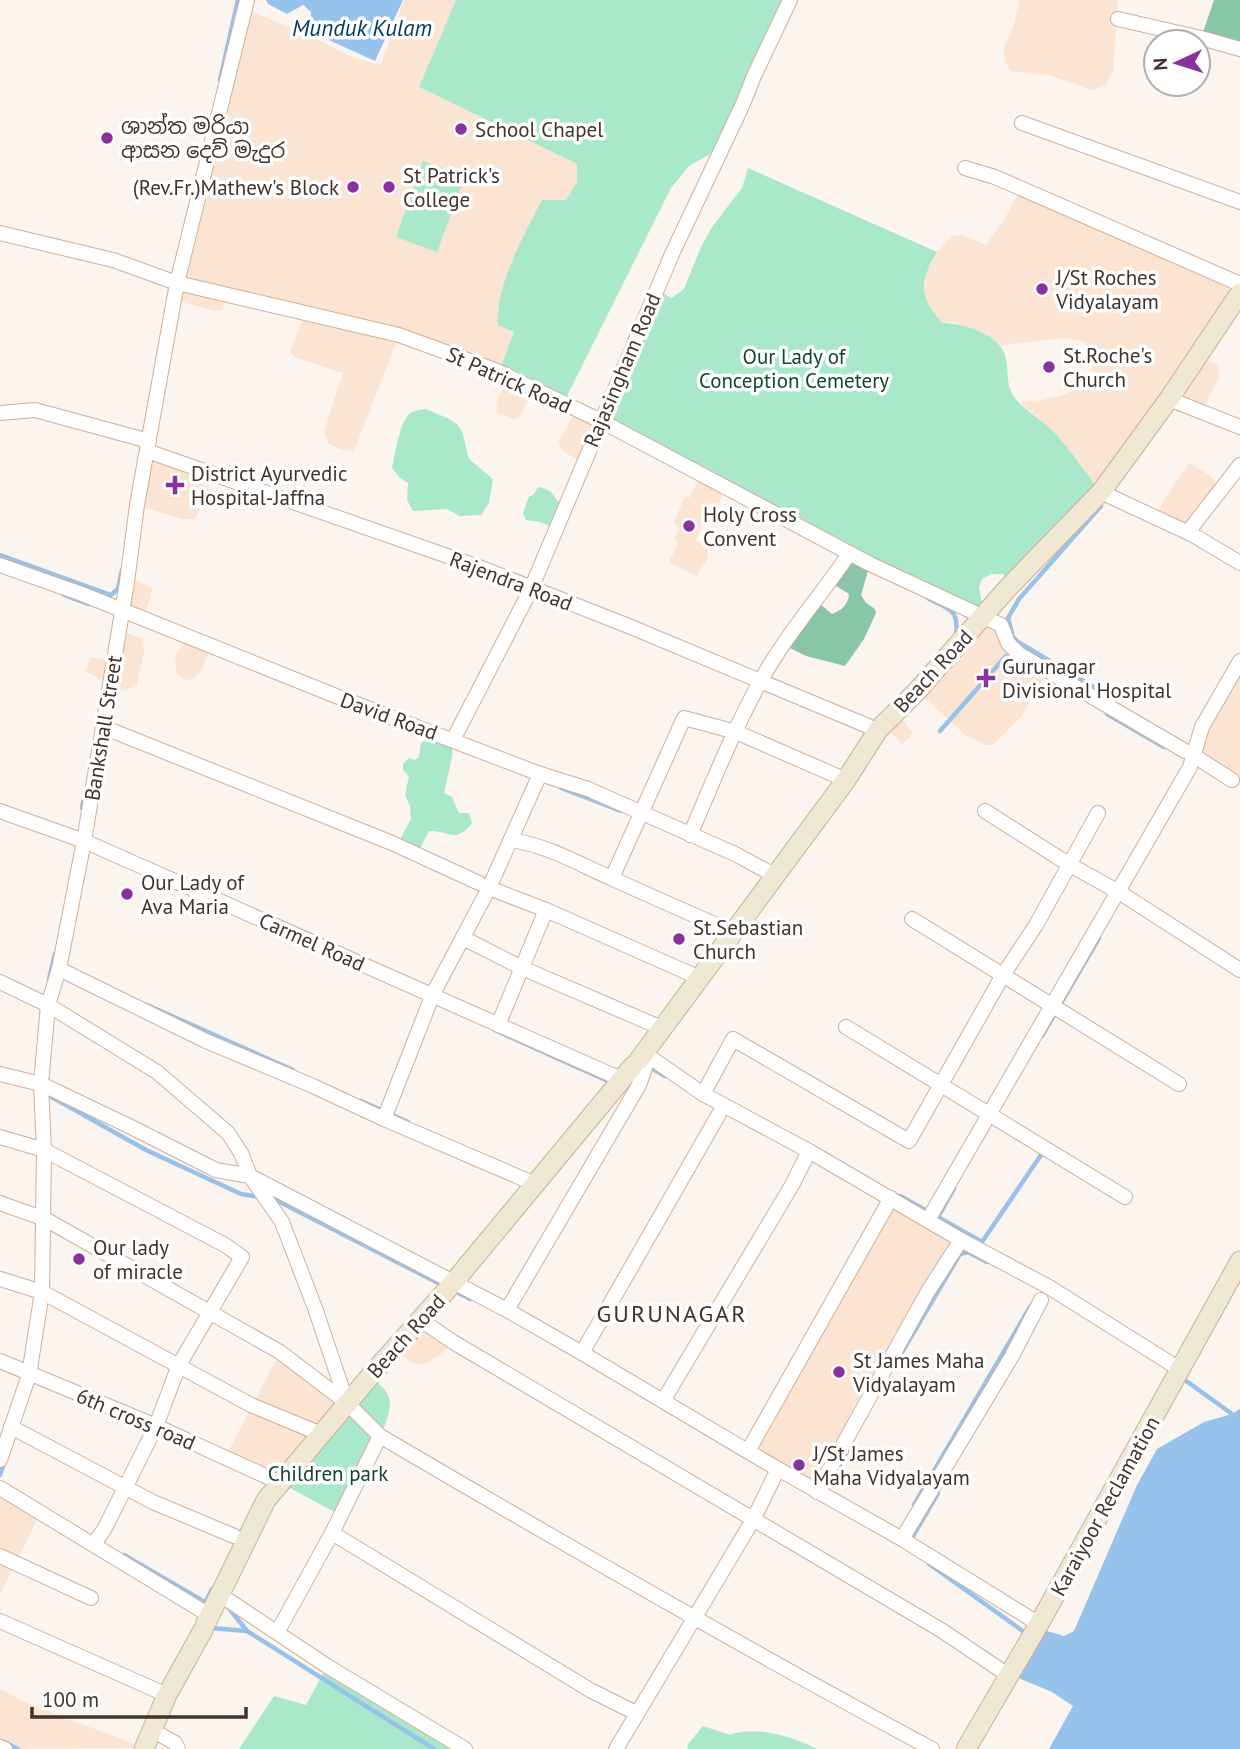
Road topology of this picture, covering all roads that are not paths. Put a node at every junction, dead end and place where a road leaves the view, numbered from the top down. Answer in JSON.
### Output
{"nodes":[{"id":1,"x":247,"y":0,"type":"edge"},
{"id":2,"x":790,"y":0,"type":"edge"},
{"id":3,"x":1118,"y":19,"type":"dead end"},
{"id":4,"x":1240,"y":50,"type":"edge"},
{"id":5,"x":1022,"y":123,"type":"dead end"},
{"id":6,"x":965,"y":168,"type":"dead end"},
{"id":7,"x":1240,"y":202,"type":"edge"},
{"id":8,"x":0,"y":233,"type":"edge"},
{"id":9,"x":177,"y":282,"type":"junction"},
{"id":10,"x":1240,"y":284,"type":"edge"},
{"id":11,"x":1240,"y":293,"type":"edge"},
{"id":12,"x":1169,"y":399,"type":"junction"},
{"id":13,"x":0,"y":413,"type":"edge"},
{"id":14,"x":601,"y":421,"type":"junction"},
{"id":15,"x":1240,"y":427,"type":"edge"},
{"id":16,"x":148,"y":447,"type":"junction"},
{"id":17,"x":1240,"y":465,"type":"edge"},
{"id":18,"x":1101,"y":492,"type":"junction"},
{"id":19,"x":1188,"y":532,"type":"junction"},
{"id":20,"x":849,"y":554,"type":"junction"},
{"id":21,"x":1240,"y":563,"type":"edge"},
{"id":22,"x":0,"y":565,"type":"edge"},
{"id":23,"x":531,"y":589,"type":"junction"},
{"id":24,"x":122,"y":611,"type":"junction"},
{"id":25,"x":984,"y":616,"type":"junction"},
{"id":26,"x":1240,"y":661,"type":"edge"},
{"id":27,"x":761,"y":680,"type":"junction"},
{"id":28,"x":869,"y":726,"type":"dead end"},
{"id":29,"x":103,"y":727,"type":"junction"},
{"id":30,"x":736,"y":732,"type":"junction"},
{"id":31,"x":453,"y":740,"type":"junction"},
{"id":32,"x":1190,"y":754,"type":"junction"},
{"id":33,"x":540,"y":774,"type":"junction"},
{"id":34,"x":837,"y":776,"type":"dead end"},
{"id":35,"x":1232,"y":780,"type":"dead end"},
{"id":36,"x":0,"y":811,"type":"edge"},
{"id":37,"x":985,"y":811,"type":"dead end"},
{"id":38,"x":1098,"y":813,"type":"dead end"},
{"id":39,"x":640,"y":814,"type":"junction"},
{"id":40,"x":690,"y":835,"type":"junction"},
{"id":41,"x":512,"y":840,"type":"junction"},
{"id":42,"x":85,"y":841,"type":"junction"},
{"id":43,"x":1070,"y":865,"type":"junction"},
{"id":44,"x":774,"y":875,"type":"junction"},
{"id":45,"x":612,"y":878,"type":"junction"},
{"id":46,"x":484,"y":885,"type":"junction"},
{"id":47,"x":1119,"y":892,"type":"junction"},
{"id":48,"x":546,"y":910,"type":"junction"},
{"id":49,"x":912,"y":919,"type":"dead end"},
{"id":50,"x":733,"y":932,"type":"junction"},
{"id":51,"x":463,"y":938,"type":"junction"},
{"id":52,"x":522,"y":968,"type":"junction"},
{"id":53,"x":59,"y":969,"type":"junction"},
{"id":54,"x":1240,"y":970,"type":"edge"},
{"id":55,"x":1003,"y":975,"type":"junction"},
{"id":56,"x":700,"y":978,"type":"junction"},
{"id":57,"x":0,"y":982,"type":"edge"},
{"id":58,"x":433,"y":994,"type":"junction"},
{"id":59,"x":48,"y":1005,"type":"junction"},
{"id":60,"x":1053,"y":1005,"type":"junction"},
{"id":61,"x":498,"y":1025,"type":"junction"},
{"id":62,"x":846,"y":1027,"type":"dead end"},
{"id":63,"x":664,"y":1029,"type":"junction"},
{"id":64,"x":634,"y":1064,"type":"junction"},
{"id":65,"x":0,"y":1074,"type":"edge"},
{"id":66,"x":41,"y":1084,"type":"junction"},
{"id":67,"x":1179,"y":1084,"type":"dead end"},
{"id":68,"x":942,"y":1085,"type":"junction"},
{"id":69,"x":703,"y":1094,"type":"junction"},
{"id":70,"x":719,"y":1114,"type":"dead end"},
{"id":71,"x":990,"y":1114,"type":"junction"},
{"id":72,"x":384,"y":1119,"type":"junction"},
{"id":73,"x":0,"y":1137,"type":"edge"},
{"id":74,"x":44,"y":1150,"type":"junction"},
{"id":75,"x":806,"y":1157,"type":"dead end"},
{"id":76,"x":250,"y":1176,"type":"junction"},
{"id":77,"x":535,"y":1184,"type":"junction"},
{"id":78,"x":1125,"y":1197,"type":"dead end"},
{"id":79,"x":891,"y":1198,"type":"junction"},
{"id":80,"x":0,"y":1203,"type":"edge"},
{"id":81,"x":44,"y":1219,"type":"junction"},
{"id":82,"x":928,"y":1220,"type":"junction"},
{"id":83,"x":961,"y":1240,"type":"junction"},
{"id":84,"x":1240,"y":1261,"type":"edge"},
{"id":85,"x":0,"y":1279,"type":"edge"},
{"id":86,"x":453,"y":1283,"type":"junction"},
{"id":87,"x":42,"y":1292,"type":"junction"},
{"id":88,"x":1041,"y":1300,"type":"dead end"},
{"id":89,"x":507,"y":1310,"type":"junction"},
{"id":90,"x":209,"y":1312,"type":"junction"},
{"id":91,"x":421,"y":1320,"type":"junction"},
{"id":92,"x":582,"y":1353,"type":"junction"},
{"id":93,"x":0,"y":1361,"type":"edge"},
{"id":94,"x":179,"y":1365,"type":"junction"},
{"id":95,"x":1181,"y":1370,"type":"junction"},
{"id":96,"x":29,"y":1375,"type":"junction"},
{"id":97,"x":663,"y":1401,"type":"junction"},
{"id":98,"x":347,"y":1403,"type":"junction"},
{"id":99,"x":156,"y":1426,"type":"junction"},
{"id":100,"x":11,"y":1427,"type":"junction"},
{"id":101,"x":321,"y":1434,"type":"junction"},
{"id":102,"x":380,"y":1436,"type":"junction"},
{"id":103,"x":748,"y":1451,"type":"junction"},
{"id":104,"x":0,"y":1460,"type":"edge"},
{"id":105,"x":778,"y":1469,"type":"junction"},
{"id":106,"x":272,"y":1479,"type":"dead end"},
{"id":107,"x":125,"y":1487,"type":"junction"},
{"id":108,"x":0,"y":1488,"type":"edge"},
{"id":109,"x":817,"y":1492,"type":"junction"},
{"id":110,"x":753,"y":1520,"type":"junction"},
{"id":111,"x":332,"y":1532,"type":"junction"},
{"id":112,"x":239,"y":1539,"type":"junction"},
{"id":113,"x":902,"y":1539,"type":"junction"},
{"id":114,"x":94,"y":1544,"type":"junction"},
{"id":115,"x":0,"y":1556,"type":"edge"},
{"id":116,"x":219,"y":1594,"type":"junction"},
{"id":117,"x":91,"y":1598,"type":"dead end"},
{"id":118,"x":695,"y":1618,"type":"junction"},
{"id":119,"x":0,"y":1621,"type":"edge"},
{"id":120,"x":206,"y":1623,"type":"junction"},
{"id":121,"x":1039,"y":1624,"type":"junction"},
{"id":122,"x":278,"y":1631,"type":"junction"},
{"id":123,"x":1008,"y":1675,"type":"junction"},
{"id":124,"x":167,"y":1695,"type":"junction"},
{"id":125,"x":636,"y":1713,"type":"junction"},
{"id":126,"x":152,"y":1730,"type":"junction"},
{"id":127,"x":144,"y":1749,"type":"edge"},
{"id":128,"x":178,"y":1749,"type":"edge"},
{"id":129,"x":465,"y":1749,"type":"edge"},
{"id":130,"x":616,"y":1749,"type":"edge"},
{"id":131,"x":932,"y":1749,"type":"edge"},
{"id":132,"x":966,"y":1749,"type":"edge"}],
"edges":[{"from":1,"to":9,"type":"street","name":"Bankshall Street"},
{"from":2,"to":14,"type":"street","name":"Rajasingham Road"},
{"from":3,"to":4,"type":"street"},
{"from":5,"to":7,"type":"street"},
{"from":6,"to":10,"type":"street"},
{"from":8,"to":9,"type":"street","name":"St Patrick Road"},
{"from":9,"to":14,"type":"street","name":"St Patrick Road"},
{"from":9,"to":16,"type":"street","name":"Bankshall Street"},
{"from":11,"to":12,"type":"main road","name":"Beach Road"},
{"from":12,"to":15,"type":"street"},
{"from":12,"to":18,"type":"main road","name":"Beach Road"},
{"from":13,"to":16,"type":"street","name":"Rajendra Road"},
{"from":14,"to":20,"type":"street","name":"St Patrick Road"},
{"from":14,"to":23,"type":"street","name":"Rajasingham Road"},
{"from":16,"to":23,"type":"street","name":"Rajendra Road"},
{"from":16,"to":24,"type":"street","name":"Bankshall Street"},
{"from":17,"to":19,"type":"street"},
{"from":18,"to":19,"type":"street"},
{"from":18,"to":25,"type":"main road","name":"Beach Road"},
{"from":19,"to":21,"type":"street"},
{"from":20,"to":25,"type":"street","name":"St Patrick Road"},
{"from":20,"to":27,"type":"street"},
{"from":22,"to":24,"type":"street","name":"David Road"},
{"from":23,"to":27,"type":"street","name":"Rajendra Road"},
{"from":23,"to":31,"type":"street","name":"Rajasingham Road"},
{"from":24,"to":29,"type":"street","name":"Bankshall Street"},
{"from":24,"to":31,"type":"street","name":"David Road"},
{"from":25,"to":32,"type":"street"},
{"from":25,"to":44,"type":"main road","name":"Beach Road"},
{"from":26,"to":32,"type":"street"},
{"from":27,"to":28,"type":"street","name":"Rajendra Road"},
{"from":27,"to":30,"type":"street"},
{"from":29,"to":42,"type":"street","name":"Bankshall Street"},
{"from":29,"to":46,"type":"street"},
{"from":30,"to":34,"type":"street"},
{"from":30,"to":39,"type":"street"},
{"from":30,"to":40,"type":"street"},
{"from":31,"to":33,"type":"street","name":"David Road"},
{"from":32,"to":35,"type":"street"},
{"from":32,"to":47,"type":"street"},
{"from":33,"to":39,"type":"street","name":"David Road"},
{"from":33,"to":41,"type":"street"},
{"from":36,"to":42,"type":"street","name":"Carmel Road"},
{"from":37,"to":43,"type":"street"},
{"from":38,"to":43,"type":"street"},
{"from":39,"to":40,"type":"street","name":"David Road"},
{"from":39,"to":45,"type":"street"},
{"from":40,"to":44,"type":"street","name":"David Road"},
{"from":41,"to":45,"type":"street"},
{"from":41,"to":46,"type":"street"},
{"from":42,"to":53,"type":"street","name":"Bankshall Street"},
{"from":42,"to":58,"type":"street","name":"Carmel Road"},
{"from":43,"to":47,"type":"street"},
{"from":43,"to":55,"type":"street"},
{"from":44,"to":50,"type":"main road","name":"Beach Road"},
{"from":45,"to":50,"type":"street"},
{"from":46,"to":48,"type":"street"},
{"from":46,"to":51,"type":"street"},
{"from":47,"to":54,"type":"street"},
{"from":47,"to":60,"type":"street"},
{"from":48,"to":52,"type":"street"},
{"from":48,"to":56,"type":"street"},
{"from":49,"to":55,"type":"street"},
{"from":50,"to":56,"type":"main road","name":"Beach Road"},
{"from":51,"to":52,"type":"street"},
{"from":51,"to":58,"type":"street"},
{"from":52,"to":61,"type":"street"},
{"from":52,"to":63,"type":"street"},
{"from":53,"to":59,"type":"street","name":"Bankshall Street"},
{"from":53,"to":72,"type":"street"},
{"from":55,"to":60,"type":"street"},
{"from":55,"to":68,"type":"street"},
{"from":56,"to":63,"type":"main road","name":"Beach Road"},
{"from":57,"to":59,"type":"street"},
{"from":58,"to":61,"type":"street","name":"Carmel Road"},
{"from":58,"to":72,"type":"street"},
{"from":59,"to":66,"type":"street","name":"Bankshall Street"},
{"from":59,"to":76,"type":"street"},
{"from":60,"to":67,"type":"street"},
{"from":60,"to":71,"type":"street"},
{"from":61,"to":64,"type":"street","name":"Carmel Road"},
{"from":62,"to":68,"type":"street"},
{"from":63,"to":64,"type":"main road","name":"Beach Road"},
{"from":64,"to":69,"type":"street","name":"Carmel Road"},
{"from":64,"to":77,"type":"main road","name":"Beach Road"},
{"from":64,"to":89,"type":"street"},
{"from":65,"to":66,"type":"street"},
{"from":66,"to":74,"type":"street","name":"Bankshall Street"},
{"from":66,"to":76,"type":"street"},
{"from":68,"to":69,"type":"street"},
{"from":68,"to":71,"type":"street"},
{"from":69,"to":79,"type":"street","name":"Carmel Road"},
{"from":70,"to":92,"type":"street"},
{"from":71,"to":78,"type":"street"},
{"from":71,"to":82,"type":"street"},
{"from":72,"to":77,"type":"street"},
{"from":73,"to":74,"type":"street"},
{"from":74,"to":81,"type":"street","name":"Bankshall Street"},
{"from":74,"to":90,"type":"street"},
{"from":75,"to":97,"type":"street"},
{"from":76,"to":86,"type":"street"},
{"from":76,"to":98,"type":"street"},
{"from":77,"to":86,"type":"main road","name":"Beach Road"},
{"from":79,"to":82,"type":"street","name":"Carmel Road"},
{"from":79,"to":103,"type":"street"},
{"from":80,"to":81,"type":"street"},
{"from":81,"to":87,"type":"street","name":"Bankshall Street"},
{"from":81,"to":90,"type":"street"},
{"from":82,"to":83,"type":"street","name":"Carmel Road"},
{"from":83,"to":95,"type":"street","name":"Carmel Road"},
{"from":83,"to":109,"type":"street"},
{"from":84,"to":95,"type":"main road","name":"Karaiyoor Reclamation"},
{"from":85,"to":87,"type":"street"},
{"from":86,"to":89,"type":"street"},
{"from":86,"to":91,"type":"main road","name":"Beach Road"},
{"from":87,"to":94,"type":"street"},
{"from":87,"to":96,"type":"street","name":"Bankshall Street"},
{"from":88,"to":113,"type":"street"},
{"from":89,"to":92,"type":"street"},
{"from":90,"to":94,"type":"street"},
{"from":90,"to":98,"type":"street"},
{"from":91,"to":98,"type":"main road","name":"Beach Road"},
{"from":91,"to":110,"type":"street"},
{"from":92,"to":97,"type":"street"},
{"from":93,"to":96,"type":"street","name":"6th cross road"},
{"from":94,"to":99,"type":"street"},
{"from":94,"to":101,"type":"street"},
{"from":95,"to":121,"type":"main road","name":"Karaiyoor Reclamation"},
{"from":96,"to":99,"type":"street","name":"6th cross road"},
{"from":96,"to":100,"type":"street","name":"Bankshall Street"},
{"from":97,"to":103,"type":"street"},
{"from":98,"to":101,"type":"main road","name":"Beach Road"},
{"from":98,"to":102,"type":"street"},
{"from":99,"to":106,"type":"street","name":"6th cross road"},
{"from":99,"to":107,"type":"street"},
{"from":100,"to":104,"type":"street","name":"Bankshall Street"},
{"from":100,"to":107,"type":"street"},
{"from":101,"to":112,"type":"main road","name":"Beach Road"},
{"from":102,"to":111,"type":"street"},
{"from":102,"to":118,"type":"street"},
{"from":103,"to":105,"type":"street"},
{"from":105,"to":109,"type":"street"},
{"from":105,"to":110,"type":"street"},
{"from":107,"to":112,"type":"street"},
{"from":107,"to":114,"type":"street"},
{"from":108,"to":114,"type":"street"},
{"from":109,"to":113,"type":"street"},
{"from":110,"to":118,"type":"street"},
{"from":110,"to":123,"type":"street"},
{"from":111,"to":122,"type":"street"},
{"from":111,"to":125,"type":"street"},
{"from":112,"to":116,"type":"main road","name":"Beach Road"},
{"from":113,"to":121,"type":"street"},
{"from":114,"to":120,"type":"street"},
{"from":115,"to":117,"type":"street"},
{"from":116,"to":120,"type":"main road","name":"Beach Road"},
{"from":116,"to":122,"type":"street"},
{"from":118,"to":125,"type":"street"},
{"from":118,"to":131,"type":"street"},
{"from":119,"to":124,"type":"street"},
{"from":120,"to":124,"type":"main road","name":"Beach Road"},
{"from":121,"to":123,"type":"main road","name":"Karaiyoor Reclamation"},
{"from":122,"to":129,"type":"street"},
{"from":123,"to":132,"type":"main road","name":"Karaiyoor Reclamation"},
{"from":124,"to":126,"type":"main road","name":"Beach Road"},
{"from":125,"to":130,"type":"street"},
{"from":126,"to":127,"type":"main road","name":"Beach Road"},
{"from":126,"to":128,"type":"street"}]}
